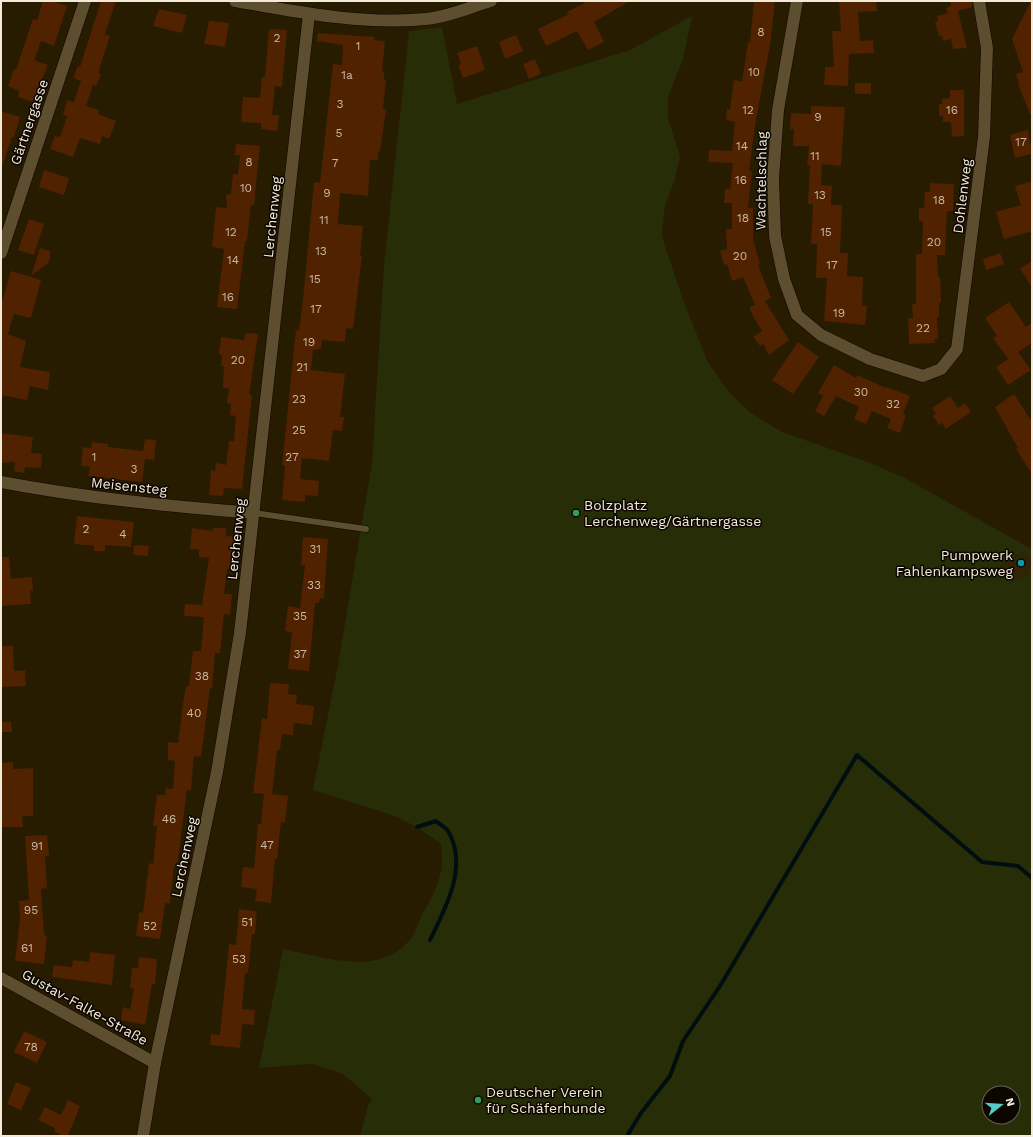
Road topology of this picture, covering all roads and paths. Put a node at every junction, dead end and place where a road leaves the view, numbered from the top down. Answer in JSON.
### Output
{"nodes":[{"id":1,"x":85,"y":1,"type":"edge"},
{"id":2,"x":235,"y":1,"type":"edge"},
{"id":3,"x":491,"y":1,"type":"edge"},
{"id":4,"x":797,"y":1,"type":"edge"},
{"id":5,"x":980,"y":1,"type":"edge"},
{"id":6,"x":310,"y":14,"type":"junction"},
{"id":7,"x":1,"y":253,"type":"edge"},
{"id":8,"x":923,"y":376,"type":"joint"},
{"id":9,"x":1,"y":482,"type":"edge"},
{"id":10,"x":254,"y":513,"type":"junction"},
{"id":11,"x":366,"y":528,"type":"dead end"},
{"id":12,"x":1,"y":978,"type":"edge"},
{"id":13,"x":155,"y":1063,"type":"junction"},
{"id":14,"x":143,"y":1136,"type":"edge"}],
"edges":[{"from":1,"to":7,"type":"street","name":"Gärtnergasse"},
{"from":2,"to":6,"type":"street"},
{"from":3,"to":6,"type":"street"},
{"from":4,"to":8,"type":"street","name":"Wachtelschlag"},
{"from":5,"to":8,"type":"street","name":"Dohlenweg"},
{"from":6,"to":10,"type":"street","name":"Lerchenweg"},
{"from":9,"to":10,"type":"street","name":"Meisensteg"},
{"from":10,"to":11,"type":"lane"},
{"from":10,"to":13,"type":"street","name":"Lerchenweg"},
{"from":12,"to":13,"type":"street","name":"Gustav-Falke-Straße"},
{"from":13,"to":14,"type":"street","name":"Lerchenweg"}]}
